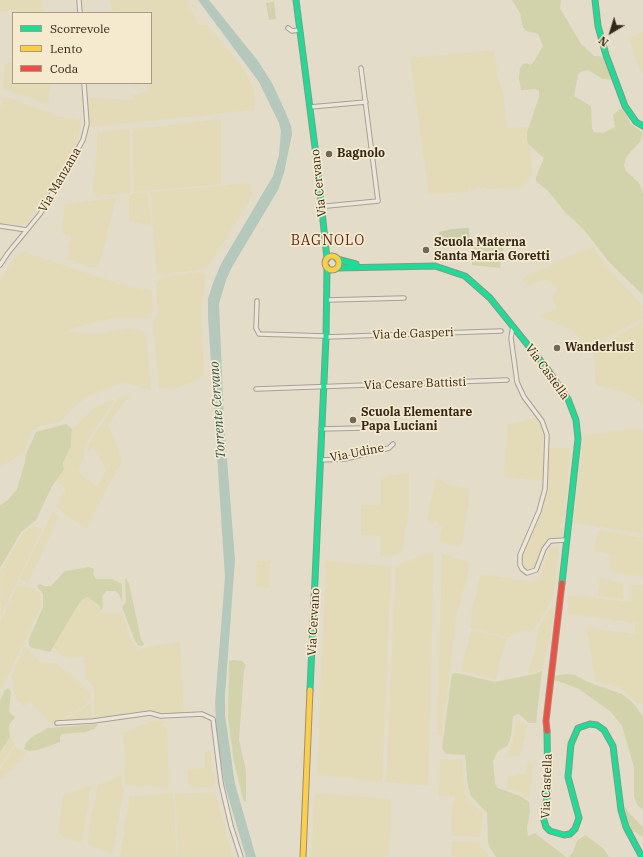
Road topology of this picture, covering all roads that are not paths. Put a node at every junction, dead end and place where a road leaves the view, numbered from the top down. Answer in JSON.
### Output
{"nodes":[{"id":1,"x":79,"y":0,"type":"edge"},
{"id":2,"x":296,"y":0,"type":"edge"},
{"id":3,"x":595,"y":0,"type":"edge"},
{"id":4,"x":80,"y":12,"type":"edge"},
{"id":5,"x":288,"y":28,"type":"dead end"},
{"id":6,"x":299,"y":30,"type":"junction"},
{"id":7,"x":362,"y":68,"type":"dead end"},
{"id":8,"x":84,"y":84,"type":"edge"},
{"id":9,"x":366,"y":102,"type":"junction"},
{"id":10,"x":310,"y":107,"type":"junction"},
{"id":11,"x":643,"y":126,"type":"edge"},
{"id":12,"x":326,"y":206,"type":"dead end"},
{"id":13,"x":0,"y":226,"type":"edge"},
{"id":14,"x":27,"y":230,"type":"junction"},
{"id":15,"x":325,"y":242,"type":"junction"},
{"id":16,"x":335,"y":258,"type":"junction"},
{"id":17,"x":327,"y":259,"type":"junction"},
{"id":18,"x":0,"y":265,"type":"edge"},
{"id":19,"x":327,"y":267,"type":"junction"},
{"id":20,"x":369,"y":267,"type":"junction"},
{"id":21,"x":336,"y":269,"type":"junction"},
{"id":22,"x":327,"y":284,"type":"junction"},
{"id":23,"x":404,"y":298,"type":"dead end"},
{"id":24,"x":327,"y":300,"type":"junction"},
{"id":25,"x":256,"y":301,"type":"dead end"},
{"id":26,"x":513,"y":326,"type":"junction"},
{"id":27,"x":501,"y":331,"type":"dead end"},
{"id":28,"x":326,"y":336,"type":"junction"},
{"id":29,"x":507,"y":380,"type":"dead end"},
{"id":30,"x":323,"y":387,"type":"junction"},
{"id":31,"x":256,"y":389,"type":"dead end"},
{"id":32,"x":363,"y":428,"type":"dead end"},
{"id":33,"x":322,"y":429,"type":"junction"},
{"id":34,"x":393,"y":444,"type":"dead end"},
{"id":35,"x":320,"y":460,"type":"junction"},
{"id":36,"x":565,"y":540,"type":"junction"},
{"id":37,"x":57,"y":723,"type":"dead end"},
{"id":38,"x":241,"y":857,"type":"edge"},
{"id":39,"x":303,"y":857,"type":"edge"},
{"id":40,"x":642,"y":857,"type":"edge"}],
"edges":[{"from":1,"to":4,"type":"street"},
{"from":2,"to":6,"type":"main road","name":"Via Cervano"},
{"from":3,"to":11,"type":"main road"},
{"from":5,"to":6,"type":"street"},
{"from":6,"to":10,"type":"main road","name":"Via Cervano"},
{"from":7,"to":9,"type":"street","name":"Via Cervano"},
{"from":8,"to":14,"type":"street","name":"Via Manzana"},
{"from":9,"to":10,"type":"street"},
{"from":9,"to":12,"type":"street","name":"Via Cervano"},
{"from":10,"to":15,"type":"main road","name":"Via Cervano"},
{"from":13,"to":14,"type":"street"},
{"from":14,"to":18,"type":"street","name":"Via Manzana"},
{"from":15,"to":16,"type":"main road"},
{"from":15,"to":17,"type":"main road","name":"Via Cervano"},
{"from":16,"to":17,"type":"main road"},
{"from":16,"to":20,"type":"main road"},
{"from":16,"to":21,"type":"main road"},
{"from":17,"to":19,"type":"main road"},
{"from":19,"to":21,"type":"main road"},
{"from":19,"to":22,"type":"main road","name":"Via Cervano"},
{"from":20,"to":21,"type":"main road","name":"Via Castella"},
{"from":20,"to":26,"type":"main road","name":"Via Castella"},
{"from":21,"to":22,"type":"main road"},
{"from":22,"to":24,"type":"main road","name":"Via Cervano"},
{"from":23,"to":24,"type":"street"},
{"from":24,"to":28,"type":"main road","name":"Via Cervano"},
{"from":25,"to":28,"type":"street","name":"Via de Gasperi"},
{"from":26,"to":36,"type":"main road","name":"Via Castella"},
{"from":26,"to":36,"type":"street","name":"Via Castella"},
{"from":27,"to":28,"type":"street","name":"Via de Gasperi"},
{"from":28,"to":30,"type":"main road","name":"Via Cervano"},
{"from":29,"to":30,"type":"street","name":"Via Cesare Battisti"},
{"from":30,"to":31,"type":"street"},
{"from":30,"to":33,"type":"main road","name":"Via Cervano"},
{"from":32,"to":33,"type":"street"},
{"from":33,"to":35,"type":"main road","name":"Via Cervano"},
{"from":34,"to":35,"type":"street","name":"Via Udine"},
{"from":35,"to":39,"type":"main road","name":"Via Cervano"},
{"from":36,"to":40,"type":"main road","name":"Via Castella"},
{"from":37,"to":38,"type":"street"}]}
